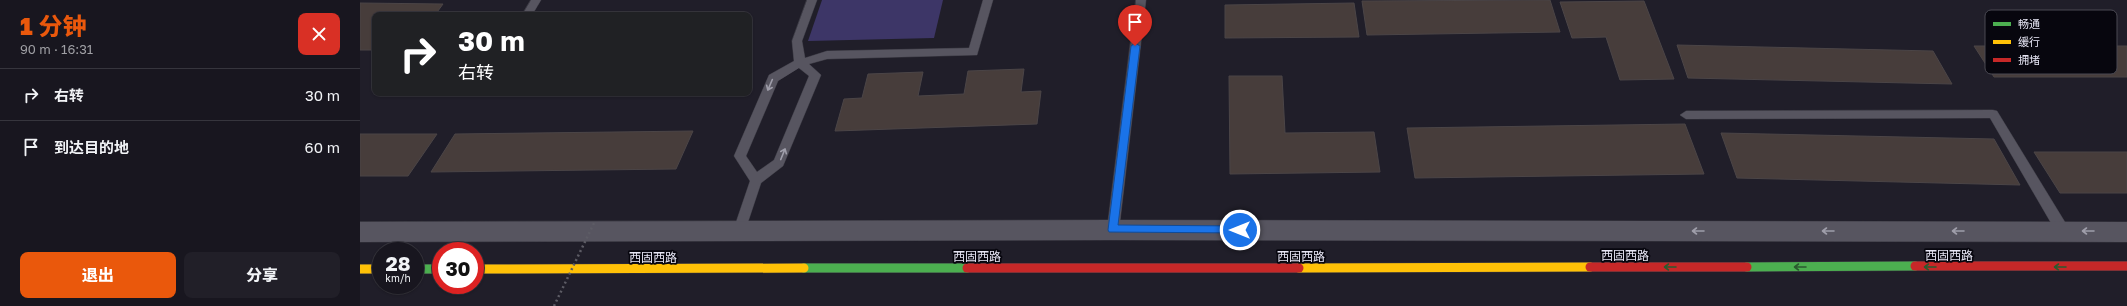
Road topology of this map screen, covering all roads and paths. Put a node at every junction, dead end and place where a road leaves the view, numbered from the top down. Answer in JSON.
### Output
{"nodes":[{"id":1,"x":536,"y":0,"type":"edge"},
{"id":2,"x":812,"y":0,"type":"edge"},
{"id":3,"x":988,"y":0,"type":"edge"},
{"id":4,"x":1141,"y":0,"type":"edge"},
{"id":5,"x":529,"y":12,"type":"edge"},
{"id":6,"x":800,"y":63,"type":"junction"},
{"id":7,"x":1686,"y":115,"type":"dead end"},
{"id":8,"x":756,"y":180,"type":"junction"},
{"id":9,"x":595,"y":222,"type":"dead end"},
{"id":10,"x":1113,"y":230,"type":"junction"},
{"id":11,"x":739,"y":231,"type":"junction"},
{"id":12,"x":2063,"y":231,"type":"junction"},
{"id":13,"x":360,"y":232,"type":"edge"},
{"id":14,"x":2127,"y":232,"type":"edge"},
{"id":15,"x":2127,"y":266,"type":"edge"},
{"id":16,"x":360,"y":269,"type":"edge"},
{"id":17,"x":372,"y":269,"type":"edge"},
{"id":18,"x":484,"y":269,"type":"edge"},
{"id":19,"x":554,"y":306,"type":"edge"}],
"edges":[{"from":1,"to":5,"type":"lane"},
{"from":2,"to":6,"type":"lane"},
{"from":3,"to":6,"type":"lane"},
{"from":4,"to":10,"type":"lane"},
{"from":8,"to":6,"type":"lane","one_way":true},
{"from":6,"to":8,"type":"lane","one_way":true},
{"from":7,"to":12,"type":"lane"},
{"from":8,"to":11,"type":"lane"},
{"from":9,"to":19,"type":"path","bridge":true},
{"from":10,"to":11,"type":"street"},
{"from":12,"to":10,"type":"street","one_way":true},
{"from":11,"to":13,"type":"street"},
{"from":14,"to":12,"type":"street","one_way":true},
{"from":15,"to":18,"type":"main road","name":"西固西路","one_way":true},
{"from":16,"to":17,"type":"main road"}]}
